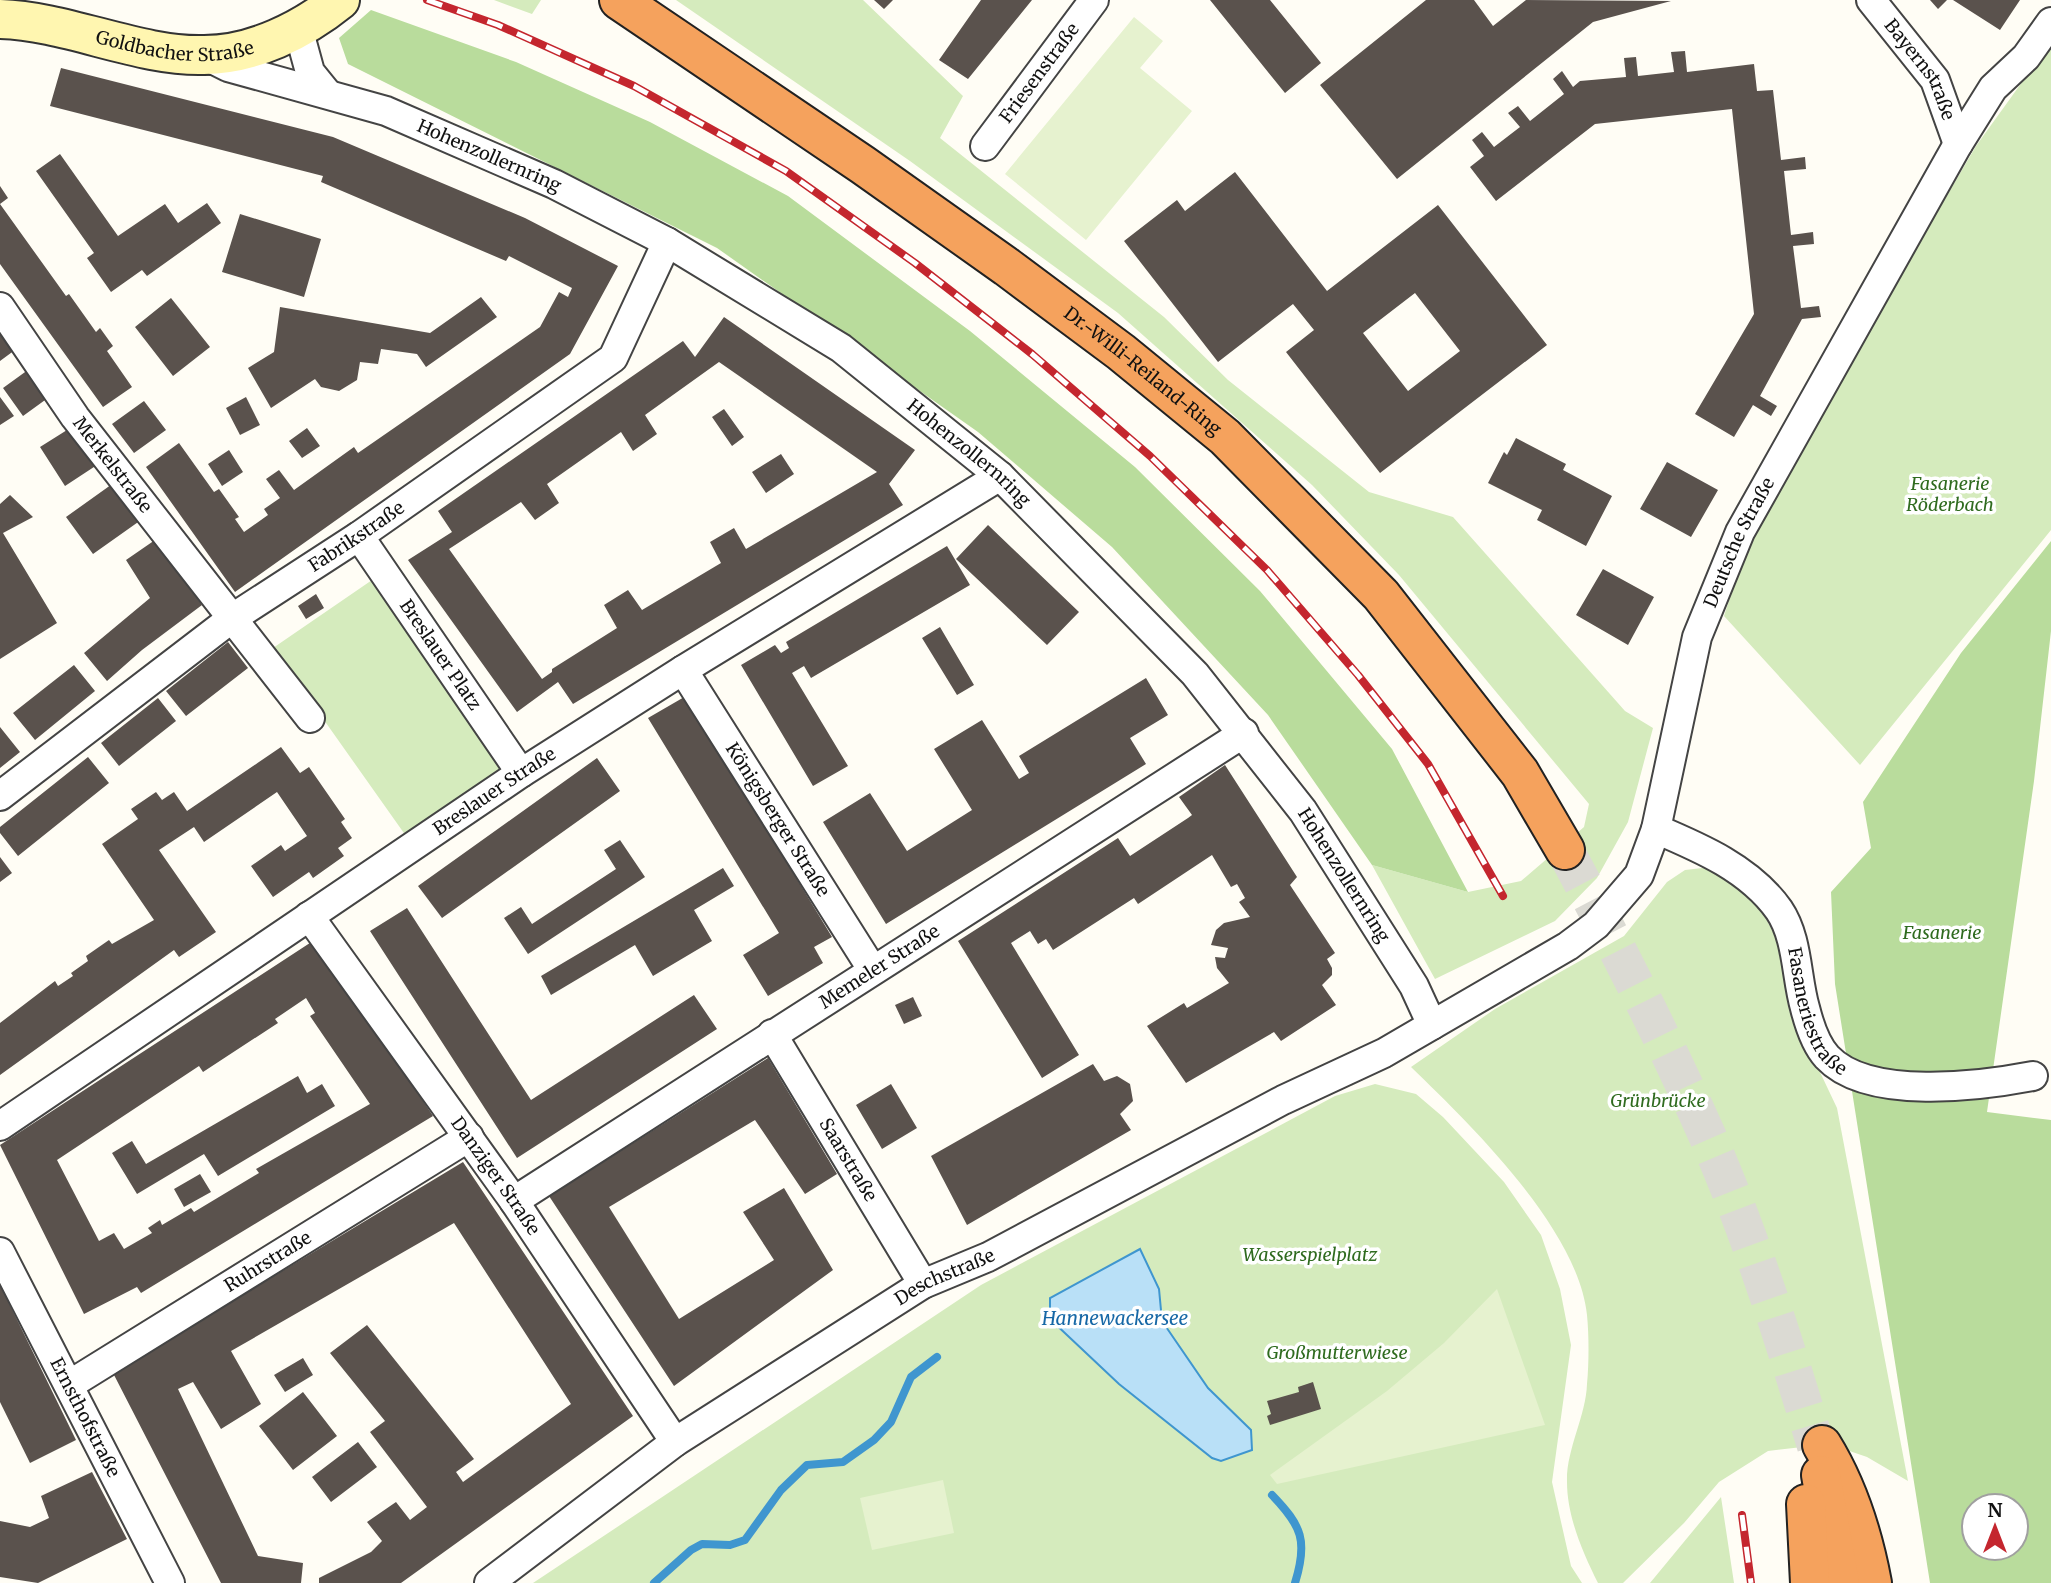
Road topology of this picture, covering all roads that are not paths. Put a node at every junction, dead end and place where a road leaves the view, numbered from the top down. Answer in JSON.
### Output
{"nodes":[{"id":1,"x":620,"y":0,"type":"edge"},
{"id":2,"x":1094,"y":0,"type":"edge"},
{"id":3,"x":1871,"y":0,"type":"edge"},
{"id":4,"x":322,"y":12,"type":"edge"},
{"id":5,"x":9,"y":17,"type":"edge"},
{"id":6,"x":2051,"y":22,"type":"edge"},
{"id":7,"x":206,"y":56,"type":"junction"},
{"id":8,"x":327,"y":93,"type":"junction"},
{"id":9,"x":1958,"y":144,"type":"junction"},
{"id":10,"x":985,"y":146,"type":"dead end"},
{"id":11,"x":667,"y":242,"type":"junction"},
{"id":12,"x":0,"y":307,"type":"edge"},
{"id":13,"x":1000,"y":476,"type":"junction"},
{"id":14,"x":359,"y":536,"type":"junction"},
{"id":15,"x":231,"y":619,"type":"junction"},
{"id":16,"x":683,"y":670,"type":"junction"},
{"id":17,"x":310,"y":718,"type":"dead end"},
{"id":18,"x":1244,"y":733,"type":"junction"},
{"id":19,"x":521,"y":773,"type":"junction"},
{"id":20,"x":0,"y":796,"type":"edge"},
{"id":21,"x":1656,"y":829,"type":"junction"},
{"id":22,"x":1566,"y":850,"type":"tunnel mouth"},
{"id":23,"x":309,"y":916,"type":"junction"},
{"id":24,"x":873,"y":969,"type":"junction"},
{"id":25,"x":1432,"y":1025,"type":"junction"},
{"id":26,"x":772,"y":1034,"type":"junction"},
{"id":27,"x":2034,"y":1076,"type":"dead end"},
{"id":28,"x":0,"y":1126,"type":"edge"},
{"id":29,"x":469,"y":1137,"type":"junction"},
{"id":30,"x":514,"y":1201,"type":"junction"},
{"id":31,"x":0,"y":1252,"type":"edge"},
{"id":32,"x":923,"y":1284,"type":"junction"},
{"id":33,"x":68,"y":1385,"type":"junction"},
{"id":34,"x":675,"y":1442,"type":"junction"},
{"id":35,"x":1816,"y":1446,"type":"junction"},
{"id":36,"x":170,"y":1583,"type":"edge"},
{"id":37,"x":489,"y":1583,"type":"edge"},
{"id":38,"x":1810,"y":1583,"type":"edge"},
{"id":39,"x":1840,"y":1583,"type":"edge"},
{"id":40,"x":1872,"y":1583,"type":"edge"}],
"edges":[{"from":1,"to":22,"type":"highway","name":"Dr.-Willi-Reiland-Ring"},
{"from":2,"to":10,"type":"street","name":"Friesenstraße"},
{"from":3,"to":9,"type":"street","name":"Bayernstraße"},
{"from":4,"to":7,"type":"main road","name":"Goldbacher Straße"},
{"from":4,"to":8,"type":"street"},
{"from":5,"to":7,"type":"main road","name":"Goldbacher Straße"},
{"from":6,"to":9,"type":"street","name":"Deutsche Straße"},
{"from":7,"to":8,"type":"street","name":"Hohenzollernring"},
{"from":8,"to":11,"type":"street","name":"Hohenzollernring"},
{"from":9,"to":21,"type":"street","name":"Deutsche Straße"},
{"from":11,"to":13,"type":"street","name":"Hohenzollernring"},
{"from":11,"to":14,"type":"street","name":"Fabrikstraße"},
{"from":12,"to":15,"type":"street","name":"Merkelstraße"},
{"from":13,"to":16,"type":"street","name":"Breslauer Straße"},
{"from":13,"to":18,"type":"street","name":"Hohenzollernring"},
{"from":14,"to":15,"type":"street","name":"Fabrikstraße"},
{"from":14,"to":19,"type":"street","name":"Breslauer Platz"},
{"from":15,"to":17,"type":"street"},
{"from":15,"to":20,"type":"street","name":"Fabrikstraße"},
{"from":16,"to":19,"type":"street","name":"Breslauer Straße"},
{"from":16,"to":24,"type":"street","name":"Königsberger Straße"},
{"from":18,"to":24,"type":"street","name":"Memeler Straße"},
{"from":18,"to":25,"type":"street","name":"Hohenzollernring"},
{"from":19,"to":23,"type":"street","name":"Breslauer Straße"},
{"from":21,"to":25,"type":"street","name":"Deutsche Straße"},
{"from":21,"to":27,"type":"street","name":"Fasaneriestraße"},
{"from":23,"to":28,"type":"street","name":"Breslauer Straße"},
{"from":23,"to":29,"type":"street","name":"Danziger Straße"},
{"from":24,"to":26,"type":"street","name":"Memeler Straße"},
{"from":25,"to":32,"type":"street","name":"Deschstraße"},
{"from":26,"to":30,"type":"street","name":"Memeler Straße"},
{"from":26,"to":32,"type":"street","name":"Saarstraße"},
{"from":29,"to":30,"type":"street","name":"Danziger Straße"},
{"from":29,"to":33,"type":"street","name":"Ruhrstraße"},
{"from":30,"to":34,"type":"street","name":"Danziger Straße"},
{"from":31,"to":33,"type":"street","name":"Ernsthofstraße"},
{"from":32,"to":34,"type":"street","name":"Deschstraße"},
{"from":33,"to":36,"type":"street","name":"Ernsthofstraße"},
{"from":34,"to":37,"type":"street","name":"Deschstraße"},
{"from":35,"to":38,"type":"highway"},
{"from":35,"to":39,"type":"highway"},
{"from":35,"to":40,"type":"highway"}]}
